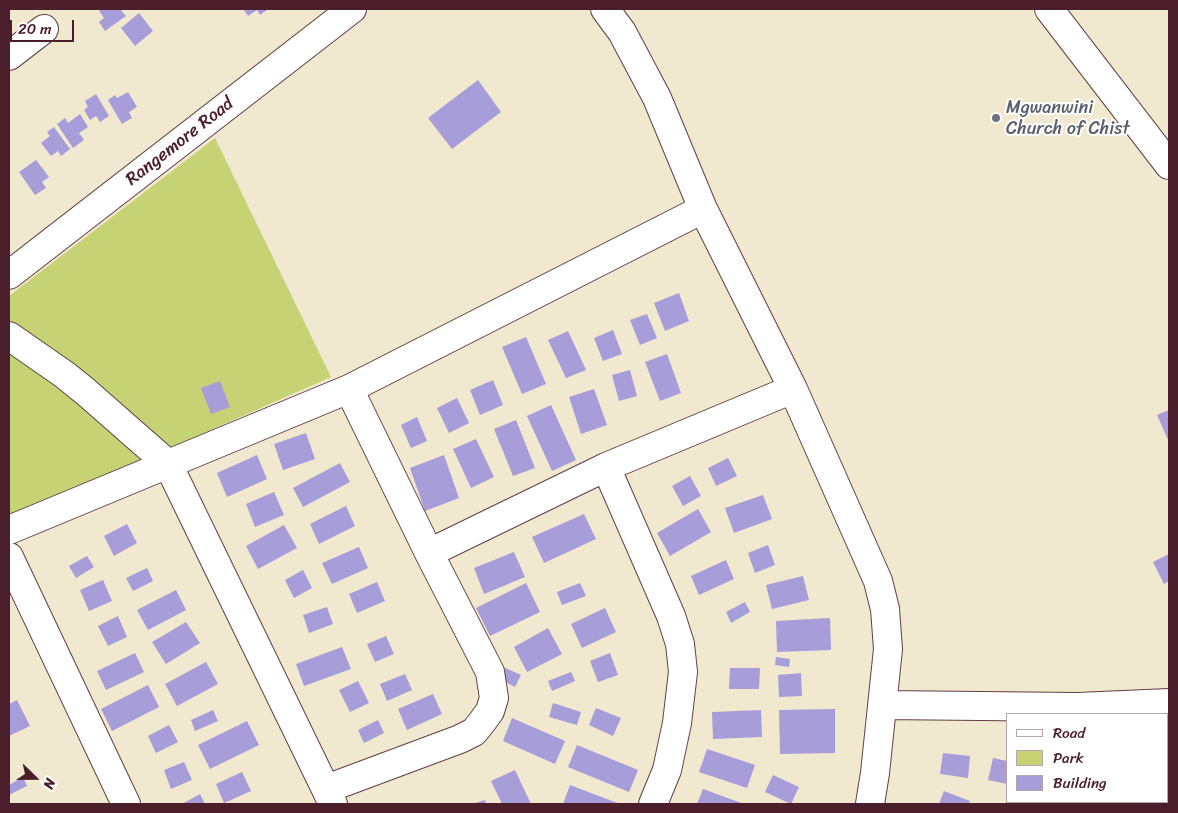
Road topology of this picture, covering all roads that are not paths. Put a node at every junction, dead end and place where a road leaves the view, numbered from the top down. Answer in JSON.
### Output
{"nodes":[{"id":1,"x":352,"y":9,"type":"edge"},
{"id":2,"x":605,"y":9,"type":"edge"},
{"id":3,"x":1049,"y":9,"type":"edge"},
{"id":4,"x":44,"y":29,"type":"dead end"},
{"id":5,"x":9,"y":56,"type":"edge"},
{"id":6,"x":1169,"y":165,"type":"edge"},
{"id":7,"x":703,"y":209,"type":"junction"},
{"id":8,"x":9,"y":275,"type":"edge"},
{"id":9,"x":9,"y":336,"type":"edge"},
{"id":10,"x":793,"y":388,"type":"junction"},
{"id":11,"x":349,"y":389,"type":"junction"},
{"id":12,"x":168,"y":464,"type":"junction"},
{"id":13,"x":606,"y":467,"type":"junction"},
{"id":14,"x":9,"y":530,"type":"edge"},
{"id":15,"x":429,"y":553,"type":"junction"},
{"id":16,"x":9,"y":557,"type":"edge"},
{"id":17,"x":1169,"y":703,"type":"edge"},
{"id":18,"x":883,"y":705,"type":"junction"},
{"id":19,"x":1079,"y":711,"type":"edge"},
{"id":20,"x":330,"y":797,"type":"edge"},
{"id":21,"x":126,"y":804,"type":"edge"},
{"id":22,"x":653,"y":804,"type":"edge"},
{"id":23,"x":870,"y":804,"type":"edge"}],
"edges":[{"from":1,"to":8,"type":"street","name":"Rangemore Road"},
{"from":2,"to":7,"type":"street"},
{"from":3,"to":6,"type":"street"},
{"from":4,"to":5,"type":"street"},
{"from":7,"to":10,"type":"street"},
{"from":7,"to":11,"type":"street"},
{"from":9,"to":12,"type":"street"},
{"from":10,"to":13,"type":"street"},
{"from":10,"to":18,"type":"street"},
{"from":11,"to":12,"type":"street"},
{"from":11,"to":15,"type":"street"},
{"from":12,"to":14,"type":"street"},
{"from":12,"to":20,"type":"street"},
{"from":13,"to":15,"type":"street"},
{"from":13,"to":22,"type":"street"},
{"from":15,"to":20,"type":"street"},
{"from":16,"to":21,"type":"street"},
{"from":17,"to":19,"type":"street"},
{"from":18,"to":19,"type":"street"},
{"from":18,"to":23,"type":"street"}]}
